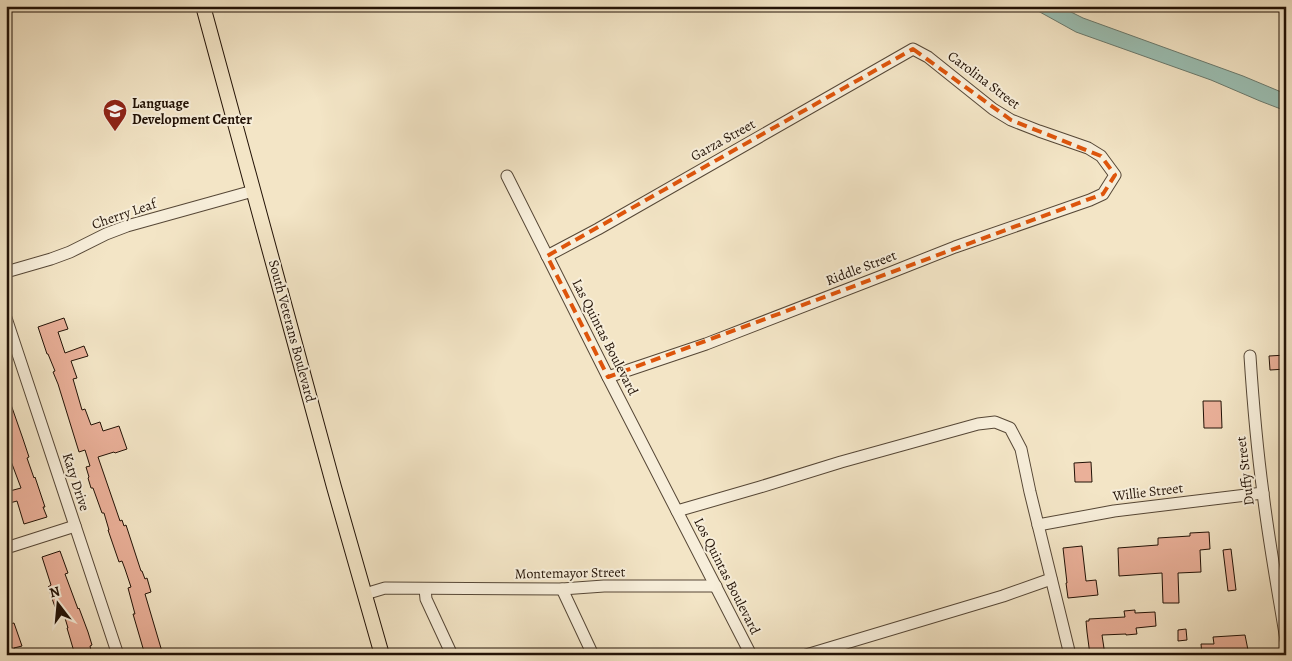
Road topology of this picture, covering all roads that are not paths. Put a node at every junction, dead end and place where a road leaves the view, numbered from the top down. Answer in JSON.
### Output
{"nodes":[{"id":1,"x":203,"y":6,"type":"edge"},
{"id":2,"x":913,"y":48,"type":"joint"},
{"id":3,"x":507,"y":176,"type":"dead end"},
{"id":4,"x":1115,"y":176,"type":"joint"},
{"id":5,"x":253,"y":191,"type":"junction"},
{"id":6,"x":547,"y":256,"type":"junction"},
{"id":7,"x":6,"y":272,"type":"edge"},
{"id":8,"x":6,"y":318,"type":"edge"},
{"id":9,"x":1250,"y":356,"type":"dead end"},
{"id":10,"x":608,"y":377,"type":"junction"},
{"id":11,"x":1263,"y":493,"type":"junction"},
{"id":12,"x":677,"y":511,"type":"junction"},
{"id":13,"x":75,"y":526,"type":"junction"},
{"id":14,"x":1038,"y":526,"type":"junction"},
{"id":15,"x":6,"y":548,"type":"edge"},
{"id":16,"x":1051,"y":579,"type":"junction"},
{"id":17,"x":716,"y":586,"type":"junction"},
{"id":18,"x":425,"y":589,"type":"junction"},
{"id":19,"x":562,"y":589,"type":"junction"},
{"id":20,"x":365,"y":594,"type":"junction"},
{"id":21,"x":1286,"y":640,"type":"edge"},
{"id":22,"x":118,"y":655,"type":"edge"},
{"id":23,"x":382,"y":655,"type":"edge"},
{"id":24,"x":452,"y":655,"type":"edge"},
{"id":25,"x":593,"y":655,"type":"edge"},
{"id":26,"x":751,"y":655,"type":"edge"},
{"id":27,"x":806,"y":655,"type":"edge"},
{"id":28,"x":1070,"y":655,"type":"edge"}],
"edges":[{"from":1,"to":5,"type":"main road","name":"South Veterans Boulevard"},
{"from":2,"to":4,"type":"street","name":"Carolina Street"},
{"from":2,"to":6,"type":"street","name":"Garza Street"},
{"from":3,"to":6,"type":"street","name":"Las Quintas Boulevard"},
{"from":4,"to":10,"type":"street","name":"Riddle Street"},
{"from":5,"to":7,"type":"street","name":"Cherry Leaf"},
{"from":5,"to":20,"type":"main road","name":"South Veterans Boulevard"},
{"from":6,"to":10,"type":"street","name":"Las Quintas Boulevard"},
{"from":8,"to":13,"type":"street","name":"Katy Drive"},
{"from":9,"to":11,"type":"street","name":"Duffy Street"},
{"from":10,"to":12,"type":"street","name":"Las Quintas Boulevard"},
{"from":11,"to":14,"type":"street","name":"Willie Street"},
{"from":11,"to":21,"type":"street","name":"Duffy Street"},
{"from":12,"to":14,"type":"street"},
{"from":12,"to":17,"type":"street","name":"Los Quintas Boulevard"},
{"from":13,"to":15,"type":"street"},
{"from":13,"to":22,"type":"street","name":"Katy Drive"},
{"from":14,"to":16,"type":"street"},
{"from":16,"to":27,"type":"street"},
{"from":16,"to":28,"type":"street"},
{"from":17,"to":19,"type":"street","name":"Montemayor Street"},
{"from":17,"to":26,"type":"street","name":"Los Quintas Boulevard"},
{"from":18,"to":19,"type":"street","name":"Montemayor Street"},
{"from":18,"to":20,"type":"street","name":"Montemayor Street"},
{"from":18,"to":24,"type":"street"},
{"from":19,"to":25,"type":"street"},
{"from":20,"to":23,"type":"main road","name":"South Veterans Boulevard"}]}
